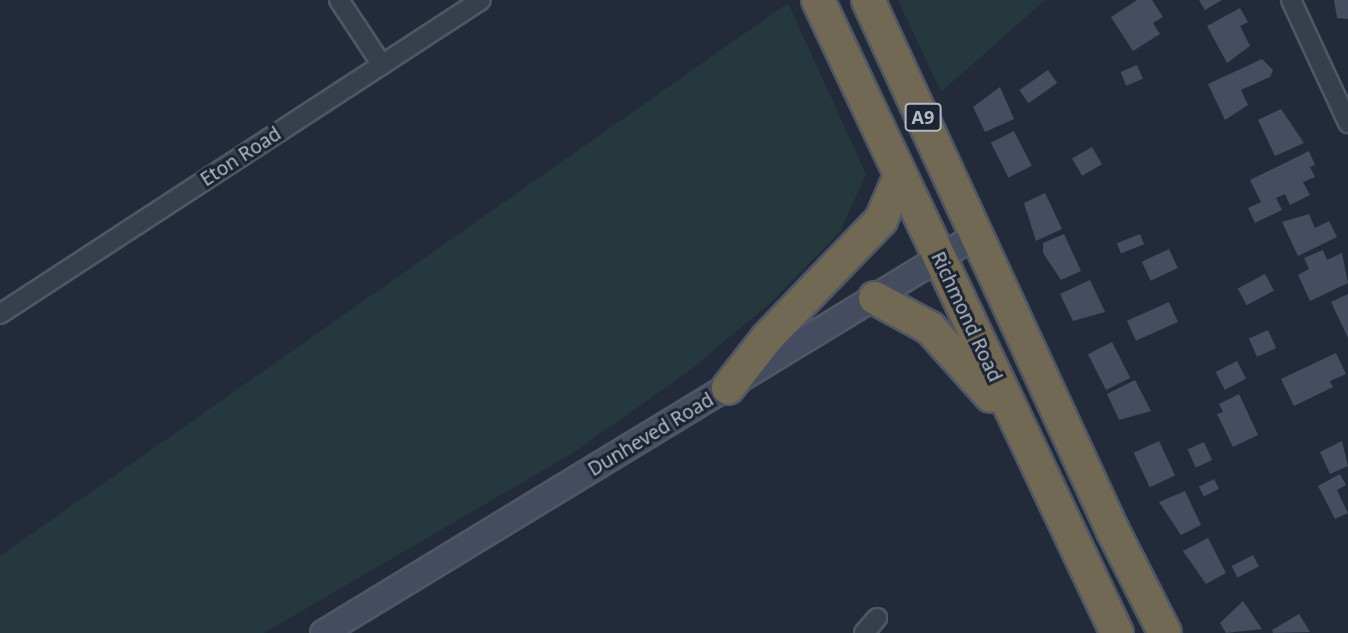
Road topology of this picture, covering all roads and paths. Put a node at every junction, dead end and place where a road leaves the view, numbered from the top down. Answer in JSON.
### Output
{"nodes":[{"id":1,"x":339,"y":0,"type":"edge"},
{"id":2,"x":481,"y":0,"type":"edge"},
{"id":3,"x":818,"y":0,"type":"edge"},
{"id":4,"x":868,"y":0,"type":"edge"},
{"id":5,"x":1291,"y":0,"type":"edge"},
{"id":6,"x":382,"y":65,"type":"junction"},
{"id":7,"x":1348,"y":123,"type":"edge"},
{"id":8,"x":900,"y":176,"type":"junction"},
{"id":9,"x":977,"y":235,"type":"junction"},
{"id":10,"x":939,"y":258,"type":"junction"},
{"id":11,"x":875,"y":298,"type":"junction"},
{"id":12,"x":0,"y":314,"type":"edge"},
{"id":13,"x":728,"y":388,"type":"junction"},
{"id":14,"x":1014,"y":420,"type":"junction"},
{"id":15,"x":877,"y":618,"type":"dead end"},
{"id":16,"x":323,"y":633,"type":"edge"},
{"id":17,"x":864,"y":633,"type":"edge"},
{"id":18,"x":1117,"y":633,"type":"edge"},
{"id":19,"x":1166,"y":633,"type":"edge"}],
"edges":[{"from":1,"to":6,"type":"street"},
{"from":2,"to":6,"type":"street","name":"Eton Road"},
{"from":3,"to":8,"type":"highway","name":"Richmond Road","number":"A9"},
{"from":4,"to":9,"type":"highway","number":"A9"},
{"from":5,"to":7,"type":"street"},
{"from":6,"to":12,"type":"street","name":"Eton Road"},
{"from":8,"to":10,"type":"highway","name":"Richmond Road","number":"A9"},
{"from":8,"to":13,"type":"highway"},
{"from":9,"to":10,"type":"main road","name":"Dunheved Road"},
{"from":9,"to":19,"type":"highway","number":"A9"},
{"from":10,"to":11,"type":"main road","name":"Dunheved Road"},
{"from":10,"to":14,"type":"highway","name":"Richmond Road","number":"A9"},
{"from":11,"to":13,"type":"main road","name":"Dunheved Road"},
{"from":11,"to":14,"type":"highway"},
{"from":13,"to":16,"type":"main road","name":"Dunheved Road"},
{"from":14,"to":18,"type":"highway","name":"Richmond Road","number":"A9"},
{"from":15,"to":17,"type":"street"}]}
